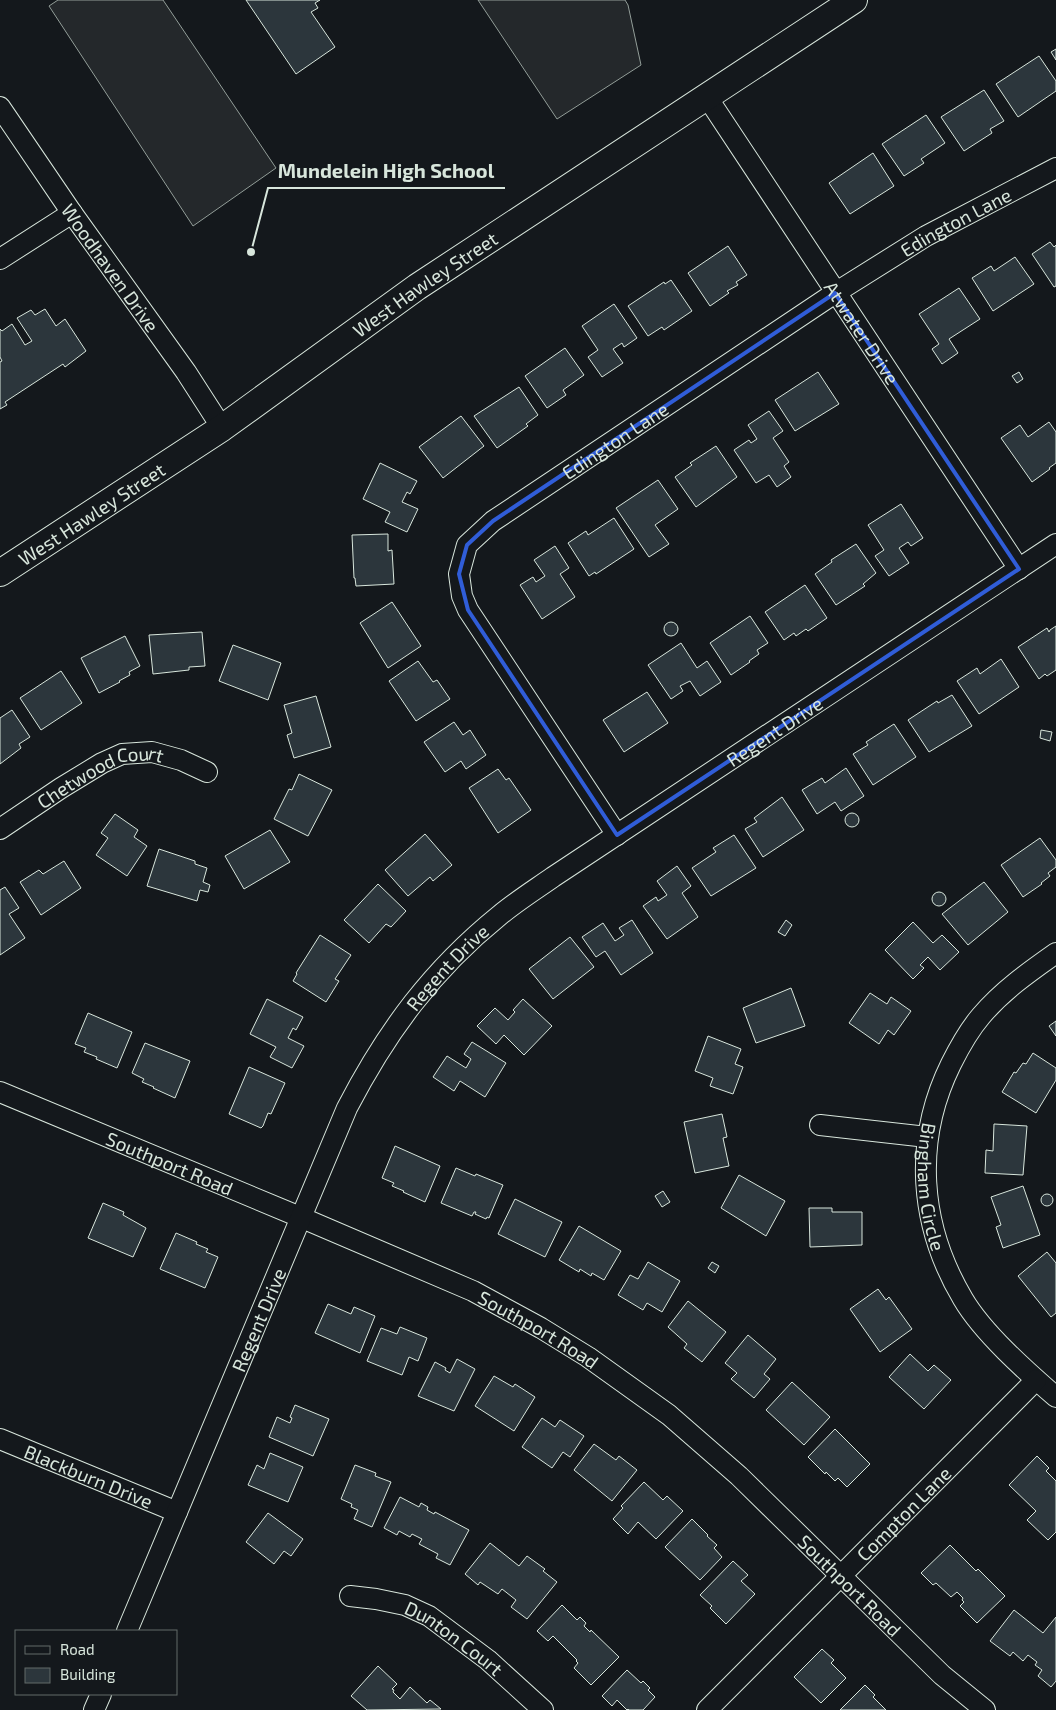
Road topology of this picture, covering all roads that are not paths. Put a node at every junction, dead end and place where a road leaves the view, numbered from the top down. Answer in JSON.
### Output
{"nodes":[{"id":1,"x":854,"y":0,"type":"edge"},
{"id":2,"x":706,"y":97,"type":"junction"},
{"id":3,"x":0,"y":107,"type":"edge"},
{"id":4,"x":1056,"y":168,"type":"edge"},
{"id":5,"x":72,"y":213,"type":"junction"},
{"id":6,"x":0,"y":259,"type":"edge"},
{"id":7,"x":835,"y":293,"type":"junction"},
{"id":8,"x":222,"y":428,"type":"junction"},
{"id":9,"x":1056,"y":544,"type":"edge"},
{"id":10,"x":1019,"y":569,"type":"junction"},
{"id":11,"x":0,"y":573,"type":"edge"},
{"id":12,"x":207,"y":772,"type":"dead end"},
{"id":13,"x":0,"y":829,"type":"edge"},
{"id":14,"x":617,"y":835,"type":"junction"},
{"id":15,"x":1056,"y":953,"type":"edge"},
{"id":16,"x":0,"y":1092,"type":"edge"},
{"id":17,"x":820,"y":1125,"type":"dead end"},
{"id":18,"x":927,"y":1137,"type":"junction"},
{"id":19,"x":300,"y":1217,"type":"junction"},
{"id":20,"x":1036,"y":1380,"type":"junction"},
{"id":21,"x":1056,"y":1398,"type":"edge"},
{"id":22,"x":0,"y":1439,"type":"edge"},
{"id":23,"x":177,"y":1512,"type":"junction"},
{"id":24,"x":841,"y":1577,"type":"junction"},
{"id":25,"x":350,"y":1596,"type":"dead end"},
{"id":26,"x":127,"y":1630,"type":"edge"},
{"id":27,"x":101,"y":1695,"type":"edge"},
{"id":28,"x":94,"y":1710,"type":"edge"},
{"id":29,"x":543,"y":1710,"type":"edge"},
{"id":30,"x":706,"y":1710,"type":"edge"},
{"id":31,"x":985,"y":1710,"type":"edge"}],
"edges":[{"from":1,"to":2,"type":"street","name":"West Hawley Street"},
{"from":2,"to":7,"type":"street","name":"Atwater Drive"},
{"from":2,"to":8,"type":"street","name":"West Hawley Street"},
{"from":3,"to":5,"type":"street","name":"Woodhaven Drive"},
{"from":4,"to":7,"type":"street","name":"Edington Lane"},
{"from":5,"to":6,"type":"street"},
{"from":5,"to":8,"type":"street","name":"Woodhaven Drive"},
{"from":7,"to":10,"type":"street","name":"Atwater Drive"},
{"from":7,"to":14,"type":"street","name":"Edington Lane"},
{"from":8,"to":11,"type":"street","name":"West Hawley Street"},
{"from":9,"to":10,"type":"street","name":"Regent Drive"},
{"from":10,"to":14,"type":"street","name":"Regent Drive"},
{"from":12,"to":13,"type":"street","name":"Chetwood Court"},
{"from":14,"to":19,"type":"street","name":"Regent Drive"},
{"from":15,"to":18,"type":"street","name":"Bingham Circle"},
{"from":16,"to":19,"type":"street","name":"Southport Road"},
{"from":17,"to":18,"type":"street"},
{"from":18,"to":20,"type":"street","name":"Bingham Circle"},
{"from":19,"to":23,"type":"street","name":"Regent Drive"},
{"from":19,"to":24,"type":"street","name":"Southport Road"},
{"from":20,"to":21,"type":"street","name":"Bingham Circle"},
{"from":20,"to":24,"type":"street","name":"Compton Lane"},
{"from":22,"to":23,"type":"street","name":"Blackburn Drive"},
{"from":23,"to":26,"type":"street","name":"Regent Drive"},
{"from":24,"to":30,"type":"street","name":"Compton Lane"},
{"from":24,"to":31,"type":"street","name":"Southport Road"},
{"from":25,"to":29,"type":"street","name":"Dunton Court"},
{"from":27,"to":28,"type":"street"}]}
